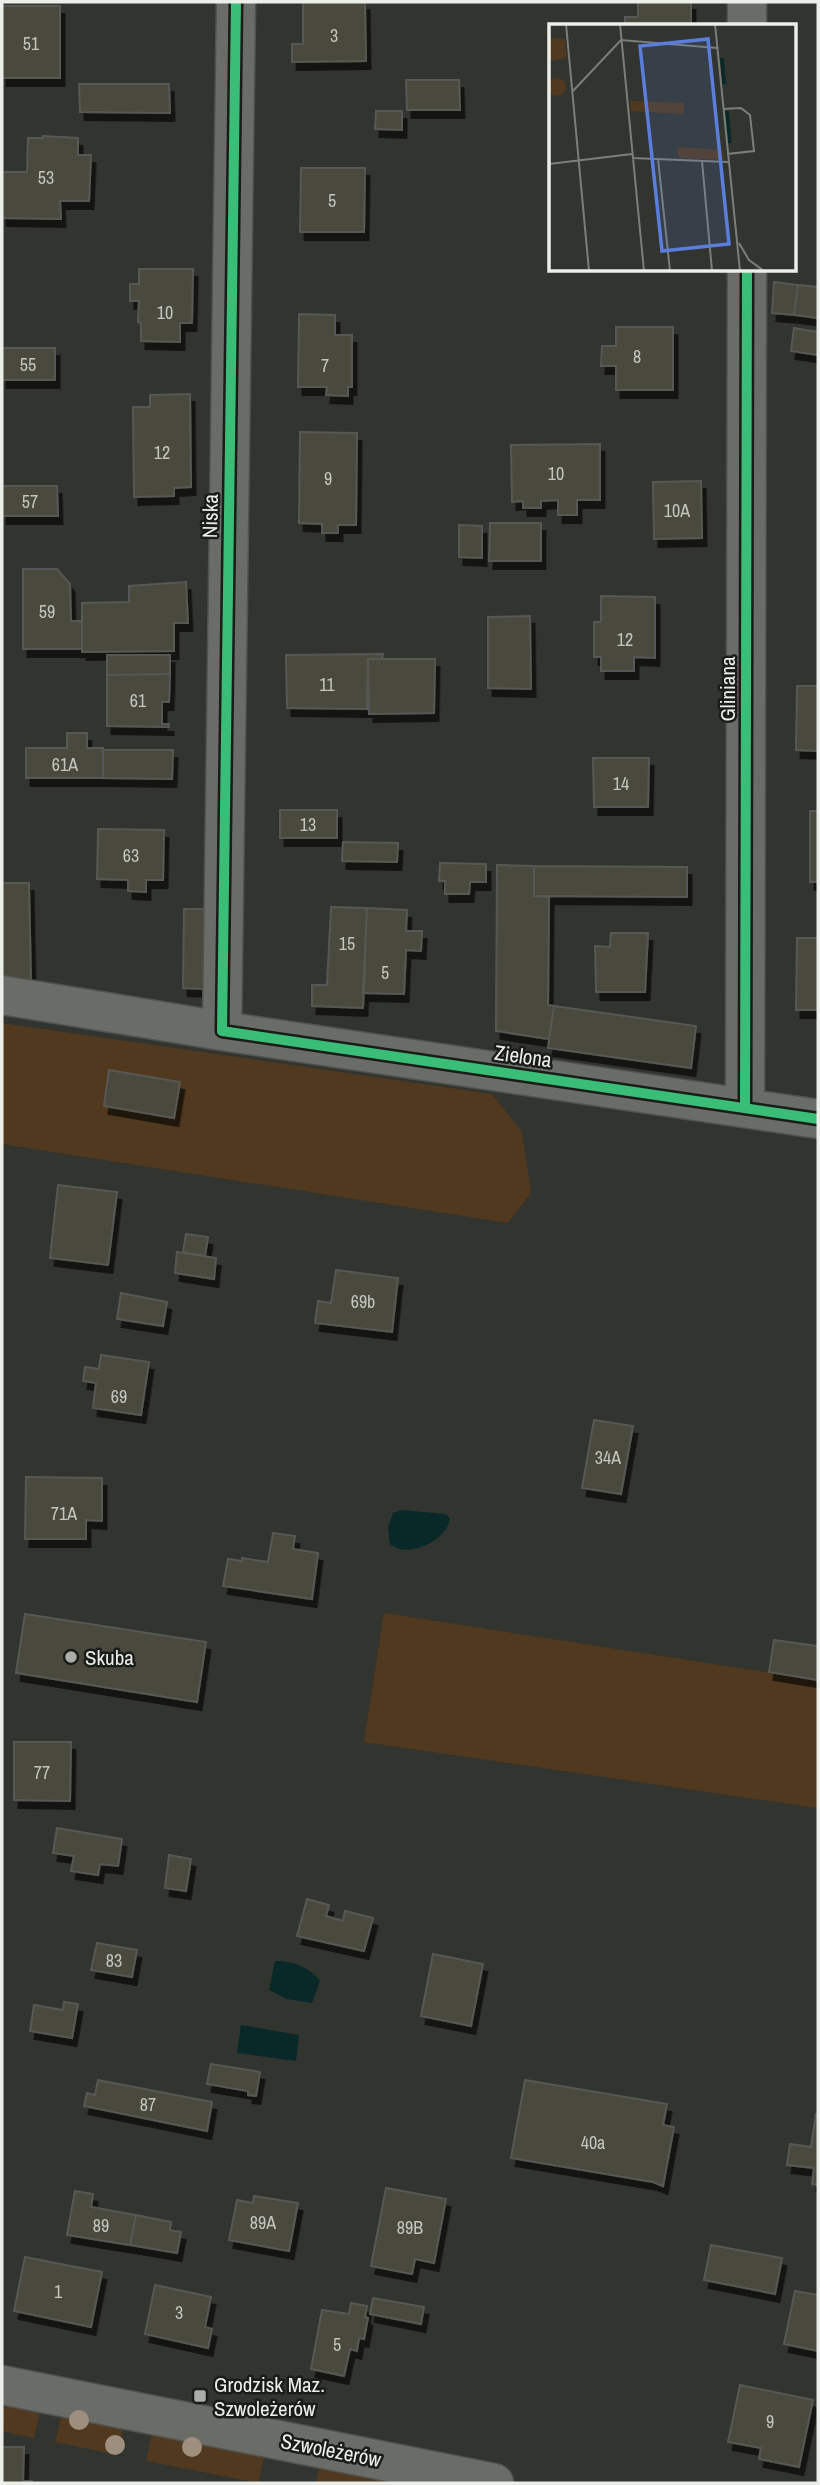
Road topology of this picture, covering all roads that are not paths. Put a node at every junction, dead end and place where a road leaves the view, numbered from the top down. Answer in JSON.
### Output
{"nodes":[{"id":1,"x":236,"y":2,"type":"edge"},
{"id":2,"x":747,"y":2,"type":"edge"},
{"id":3,"x":747,"y":24,"type":"edge"},
{"id":4,"x":747,"y":271,"type":"edge"},
{"id":5,"x":2,"y":995,"type":"edge"},
{"id":6,"x":222,"y":1031,"type":"junction"},
{"id":7,"x":746,"y":1108,"type":"junction"},
{"id":8,"x":818,"y":1119,"type":"edge"},
{"id":9,"x":2,"y":2385,"type":"edge"},
{"id":10,"x":494,"y":2483,"type":"edge"}],
"edges":[{"from":1,"to":6,"type":"street","name":"Niska"},
{"from":2,"to":3,"type":"street"},
{"from":4,"to":7,"type":"street","name":"Gliniana"},
{"from":5,"to":6,"type":"street","name":"Zielona"},
{"from":6,"to":7,"type":"street","name":"Zielona"},
{"from":7,"to":8,"type":"street","name":"Zielona"},
{"from":9,"to":10,"type":"street","name":"Szwoleżerów"}]}
